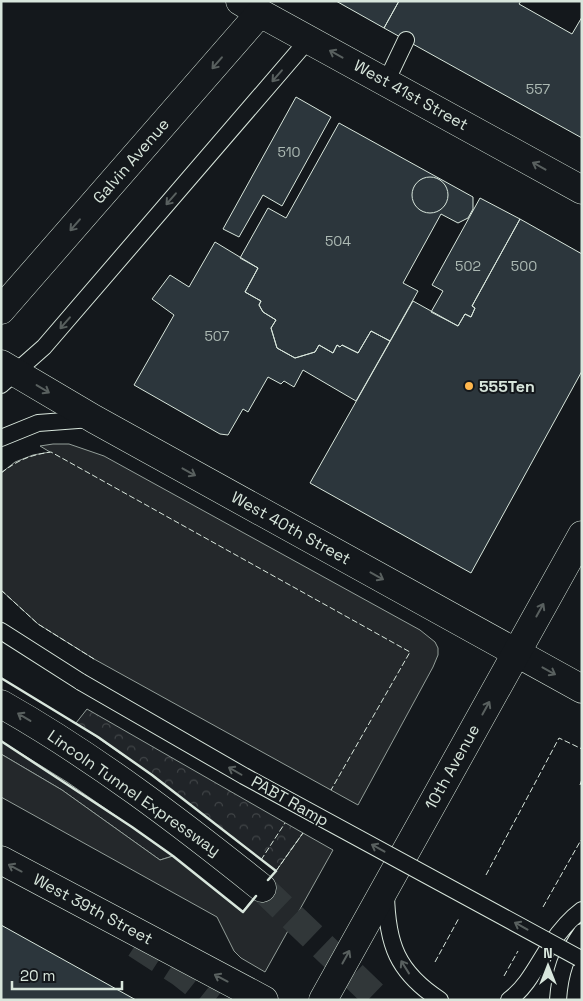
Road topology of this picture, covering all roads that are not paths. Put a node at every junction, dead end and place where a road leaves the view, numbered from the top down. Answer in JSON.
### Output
{"nodes":[{"id":1,"x":250,"y":7,"type":"edge"},
{"id":2,"x":309,"y":39,"type":"junction"},
{"id":3,"x":406,"y":40,"type":"dead end"},
{"id":4,"x":386,"y":82,"type":"junction"},
{"id":5,"x":582,"y":190,"type":"edge"},
{"id":6,"x":1,"y":310,"type":"edge"},
{"id":7,"x":6,"y":374,"type":"edge"},
{"id":8,"x":94,"y":419,"type":"junction"},
{"id":9,"x":1,"y":438,"type":"edge"},
{"id":10,"x":582,"y":535,"type":"edge"},
{"id":11,"x":1,"y":631,"type":"edge"},
{"id":12,"x":1,"y":645,"type":"edge"},
{"id":13,"x":516,"y":652,"type":"junction"},
{"id":14,"x":81,"y":682,"type":"junction"},
{"id":15,"x":582,"y":690,"type":"edge"},
{"id":16,"x":1,"y":704,"type":"edge"},
{"id":17,"x":1,"y":860,"type":"edge"},
{"id":18,"x":262,"y":888,"type":"tunnel mouth"},
{"id":19,"x":385,"y":888,"type":"junction"},
{"id":20,"x":582,"y":910,"type":"edge"},
{"id":21,"x":582,"y":932,"type":"edge"},
{"id":22,"x":580,"y":958,"type":"edge"},
{"id":23,"x":264,"y":1000,"type":"edge"},
{"id":24,"x":323,"y":1000,"type":"edge"},
{"id":25,"x":440,"y":1000,"type":"edge"},
{"id":26,"x":509,"y":1000,"type":"edge"},
{"id":27,"x":558,"y":1000,"type":"edge"}],
"edges":[{"from":1,"to":2,"type":"main road","name":"West 41st Street"},
{"from":1,"to":6,"type":"main road","name":"Galvin Avenue","one_way":true},
{"from":4,"to":2,"type":"main road","name":"West 41st Street","one_way":true},
{"from":2,"to":7,"type":"lane","one_way":true},
{"from":3,"to":4,"type":"lane"},
{"from":5,"to":4,"type":"main road","name":"West 41st Street","one_way":true},
{"from":7,"to":8,"type":"main road","name":"West 40th Street","one_way":true},
{"from":8,"to":9,"type":"lane"},
{"from":8,"to":13,"type":"main road","name":"West 40th Street","one_way":true},
{"from":13,"to":10,"type":"main road","name":"10th Avenue","one_way":true},
{"from":11,"to":14,"type":"lane"},
{"from":12,"to":14,"type":"lane","name":"PABT Ramp"},
{"from":13,"to":15,"type":"main road","name":"West 40th Street","one_way":true},
{"from":19,"to":13,"type":"main road","name":"10th Avenue","one_way":true},
{"from":22,"to":14,"type":"lane","name":"PABT Ramp","one_way":true,"bridge":true},
{"from":18,"to":16,"type":"main road","name":"Lincoln Tunnel Expressway","one_way":true},
{"from":23,"to":17,"type":"main road","name":"West 39th Street","one_way":true},
{"from":24,"to":19,"type":"main road","name":"10th Avenue","one_way":true},
{"from":25,"to":19,"type":"lane","one_way":true},
{"from":20,"to":26,"type":"lane"},
{"from":21,"to":27,"type":"lane"}]}
